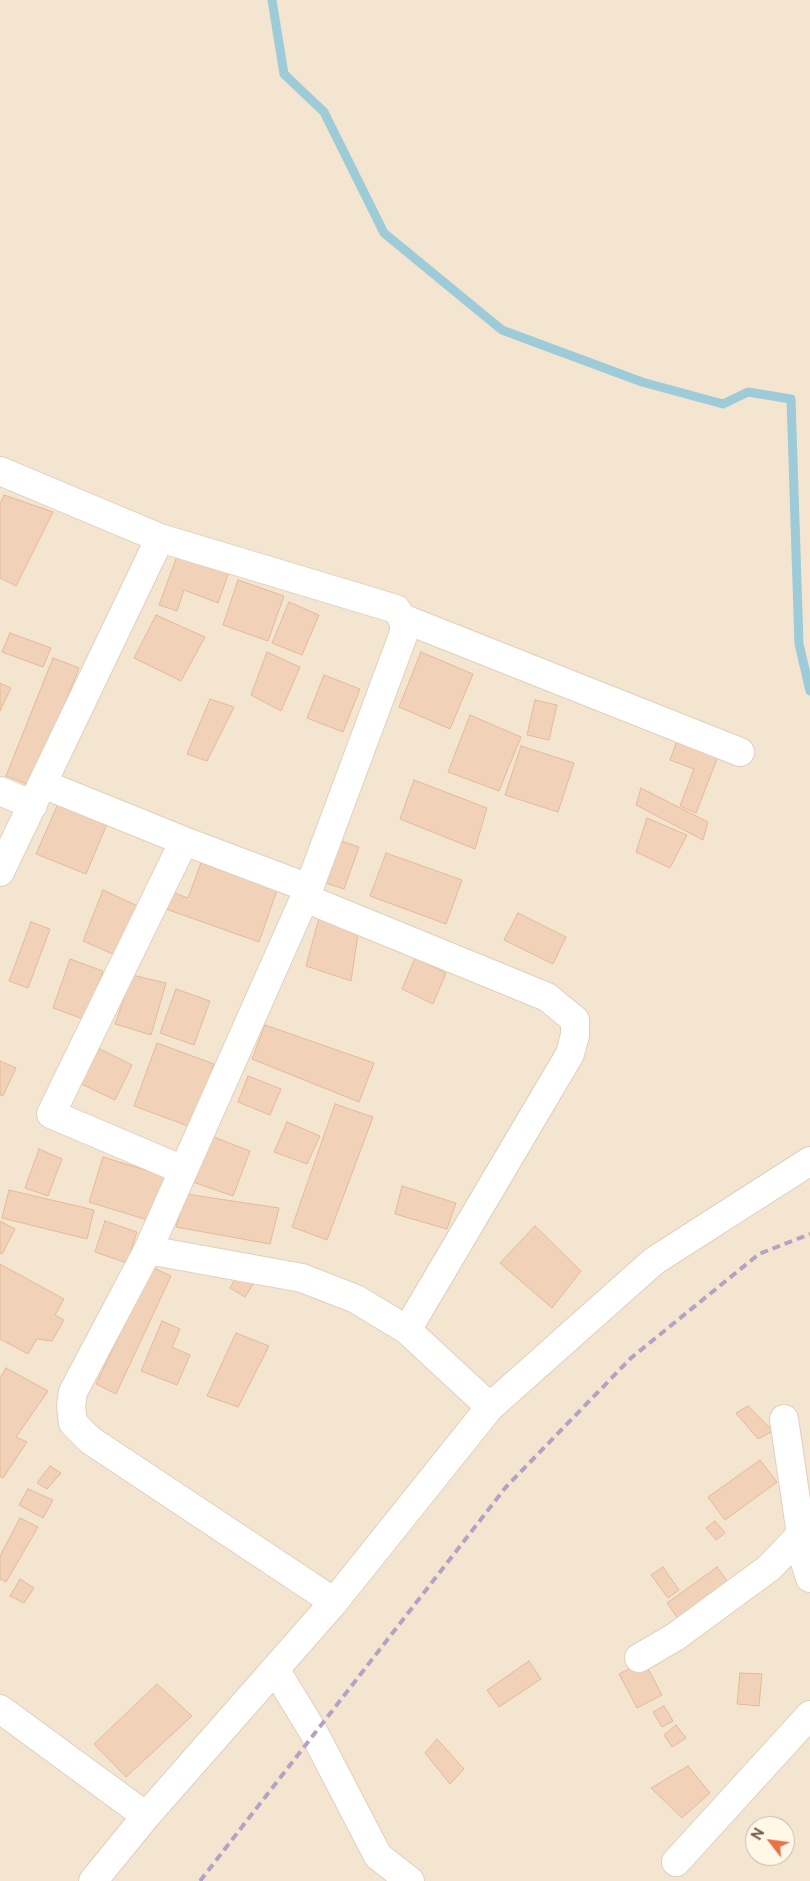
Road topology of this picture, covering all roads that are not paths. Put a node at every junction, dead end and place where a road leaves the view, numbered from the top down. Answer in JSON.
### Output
{"nodes":[{"id":1,"x":0,"y":472,"type":"edge"},
{"id":2,"x":160,"y":538,"type":"junction"},
{"id":3,"x":402,"y":618,"type":"junction"},
{"id":4,"x":740,"y":752,"type":"dead end"},
{"id":5,"x":0,"y":791,"type":"edge"},
{"id":6,"x":38,"y":794,"type":"junction"},
{"id":7,"x":184,"y":842,"type":"junction"},
{"id":8,"x":0,"y":872,"type":"edge"},
{"id":9,"x":307,"y":893,"type":"junction"},
{"id":10,"x":810,"y":1162,"type":"edge"},
{"id":11,"x":183,"y":1170,"type":"junction"},
{"id":12,"x":148,"y":1250,"type":"junction"},
{"id":13,"x":407,"y":1330,"type":"junction"},
{"id":14,"x":490,"y":1407,"type":"junction"},
{"id":15,"x":784,"y":1419,"type":"dead end"},
{"id":16,"x":806,"y":1530,"type":"edge"},
{"id":17,"x":810,"y":1578,"type":"edge"},
{"id":18,"x":334,"y":1602,"type":"junction"},
{"id":19,"x":639,"y":1658,"type":"dead end"},
{"id":20,"x":275,"y":1669,"type":"junction"},
{"id":21,"x":0,"y":1709,"type":"edge"},
{"id":22,"x":810,"y":1715,"type":"edge"},
{"id":23,"x":146,"y":1816,"type":"junction"},
{"id":24,"x":676,"y":1862,"type":"dead end"},
{"id":25,"x":92,"y":1881,"type":"edge"},
{"id":26,"x":410,"y":1881,"type":"edge"}],
"edges":[{"from":1,"to":2,"type":"street"},
{"from":2,"to":3,"type":"street"},
{"from":2,"to":6,"type":"street"},
{"from":3,"to":4,"type":"street"},
{"from":3,"to":9,"type":"street"},
{"from":5,"to":6,"type":"street"},
{"from":6,"to":7,"type":"street"},
{"from":6,"to":8,"type":"street"},
{"from":7,"to":9,"type":"street"},
{"from":7,"to":11,"type":"street"},
{"from":9,"to":11,"type":"street"},
{"from":9,"to":13,"type":"street"},
{"from":10,"to":14,"type":"street"},
{"from":11,"to":12,"type":"street"},
{"from":12,"to":13,"type":"street"},
{"from":12,"to":18,"type":"street"},
{"from":13,"to":14,"type":"street"},
{"from":14,"to":18,"type":"street"},
{"from":15,"to":16,"type":"street"},
{"from":16,"to":17,"type":"street"},
{"from":16,"to":19,"type":"street"},
{"from":18,"to":20,"type":"street"},
{"from":20,"to":23,"type":"street"},
{"from":20,"to":26,"type":"street"},
{"from":21,"to":23,"type":"street"},
{"from":22,"to":24,"type":"street"},
{"from":23,"to":25,"type":"street"}]}
